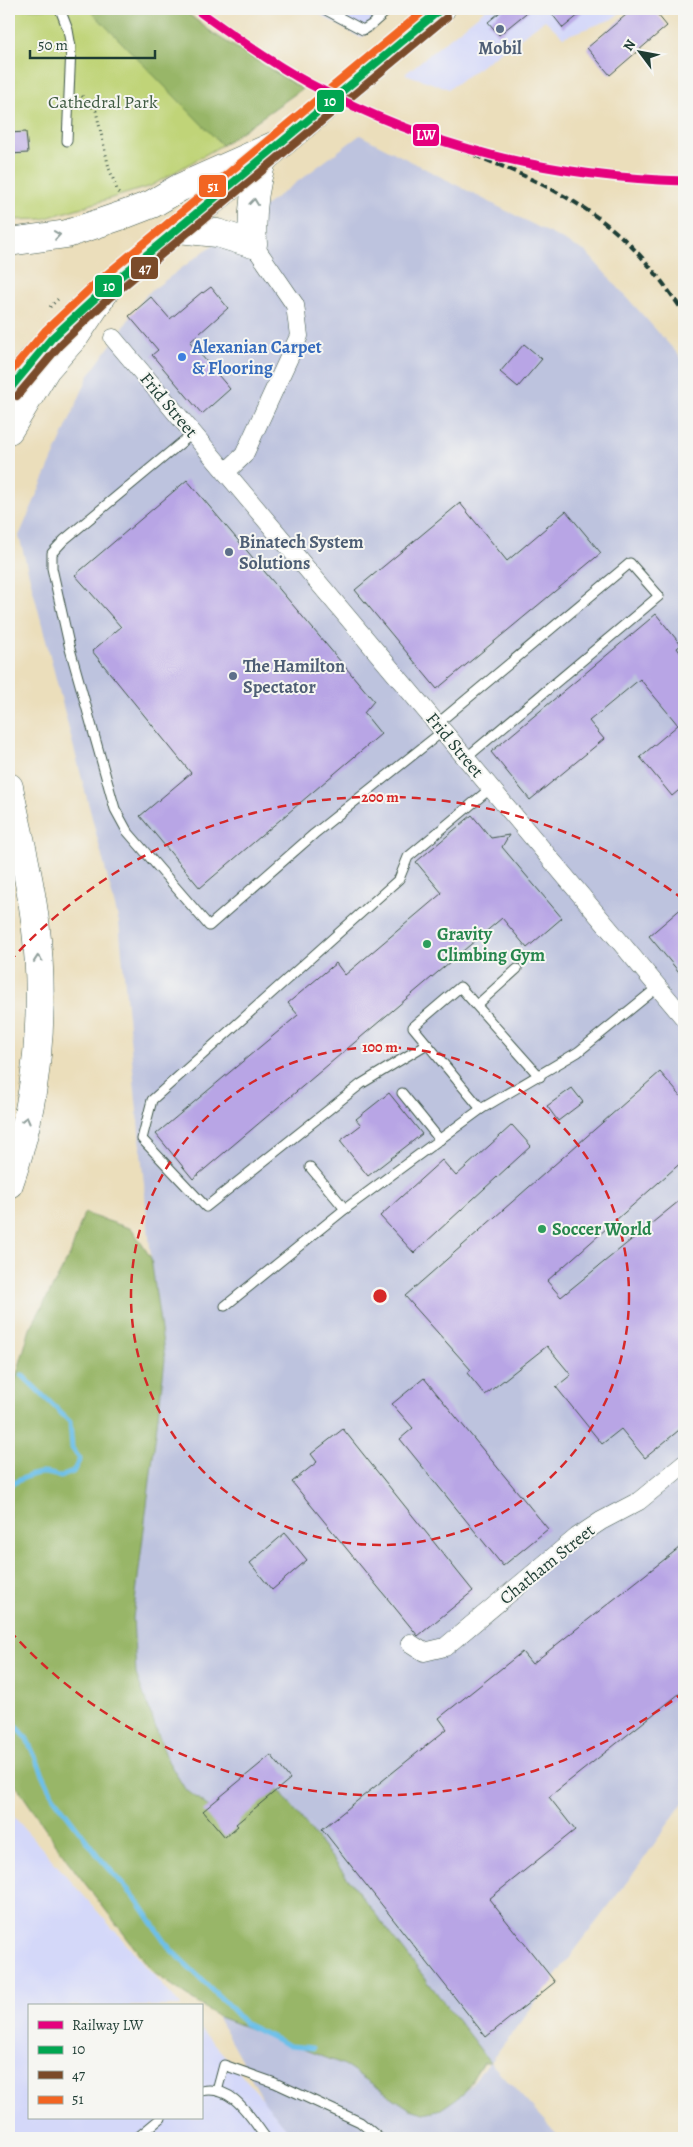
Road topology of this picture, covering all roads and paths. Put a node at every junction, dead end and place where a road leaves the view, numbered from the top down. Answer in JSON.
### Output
{"nodes":[{"id":1,"x":60,"y":9,"type":"edge"},
{"id":2,"x":324,"y":9,"type":"edge"},
{"id":3,"x":388,"y":9,"type":"edge"},
{"id":4,"x":441,"y":9,"type":"edge"},
{"id":5,"x":67,"y":141,"type":"dead end"},
{"id":6,"x":271,"y":152,"type":"junction"},
{"id":7,"x":178,"y":229,"type":"junction"},
{"id":8,"x":9,"y":242,"type":"edge"},
{"id":9,"x":253,"y":244,"type":"junction"},
{"id":10,"x":110,"y":284,"type":"junction"},
{"id":11,"x":113,"y":338,"type":"dead end"},
{"id":12,"x":9,"y":390,"type":"edge"},
{"id":13,"x":9,"y":430,"type":"edge"},
{"id":14,"x":193,"y":433,"type":"junction"},
{"id":15,"x":226,"y":472,"type":"junction"},
{"id":16,"x":440,"y":727,"type":"junction"},
{"id":17,"x":466,"y":758,"type":"junction"},
{"id":18,"x":9,"y":787,"type":"edge"},
{"id":19,"x":491,"y":788,"type":"junction"},
{"id":20,"x":517,"y":969,"type":"dead end"},
{"id":21,"x":658,"y":987,"type":"junction"},
{"id":22,"x":477,"y":1005,"type":"junction"},
{"id":23,"x":684,"y":1018,"type":"edge"},
{"id":24,"x":427,"y":1044,"type":"junction"},
{"id":25,"x":540,"y":1076,"type":"junction"},
{"id":26,"x":402,"y":1094,"type":"dead end"},
{"id":27,"x":481,"y":1110,"type":"junction"},
{"id":28,"x":440,"y":1140,"type":"junction"},
{"id":29,"x":310,"y":1167,"type":"dead end"},
{"id":30,"x":9,"y":1184,"type":"edge"},
{"id":31,"x":345,"y":1210,"type":"junction"},
{"id":32,"x":225,"y":1306,"type":"dead end"},
{"id":33,"x":684,"y":1464,"type":"edge"},
{"id":34,"x":410,"y":1643,"type":"dead end"},
{"id":35,"x":217,"y":2090,"type":"junction"},
{"id":36,"x":202,"y":2091,"type":"edge"},
{"id":37,"x":159,"y":2120,"type":"edge"},
{"id":38,"x":137,"y":2138,"type":"edge"},
{"id":39,"x":266,"y":2138,"type":"edge"},
{"id":40,"x":379,"y":2138,"type":"edge"}],
"edges":[{"from":1,"to":5,"type":"lane"},
{"from":2,"to":3,"type":"lane"},
{"from":4,"to":6,"type":"main road"},
{"from":6,"to":7,"type":"main road"},
{"from":8,"to":6,"type":"main road","one_way":true},
{"from":9,"to":6,"type":"main road","one_way":true},
{"from":7,"to":9,"type":"main road"},
{"from":7,"to":10,"type":"main road"},
{"from":9,"to":15,"type":"street"},
{"from":10,"to":12,"type":"main road"},
{"from":10,"to":13,"type":"main road"},
{"from":11,"to":14,"type":"street","name":"Frid Street"},
{"from":14,"to":15,"type":"street","name":"Frid Street"},
{"from":14,"to":16,"type":"lane"},
{"from":15,"to":16,"type":"street","name":"Frid Street"},
{"from":16,"to":17,"type":"street","name":"Frid Street"},
{"from":16,"to":17,"type":"lane"},
{"from":17,"to":19,"type":"street","name":"Frid Street"},
{"from":30,"to":18,"type":"main road","one_way":true},
{"from":19,"to":21,"type":"street","name":"Frid Street"},
{"from":19,"to":24,"type":"lane"},
{"from":20,"to":22,"type":"lane"},
{"from":21,"to":23,"type":"street","name":"Frid Street"},
{"from":21,"to":25,"type":"lane"},
{"from":22,"to":24,"type":"lane"},
{"from":22,"to":25,"type":"lane"},
{"from":24,"to":27,"type":"lane"},
{"from":25,"to":27,"type":"lane"},
{"from":26,"to":28,"type":"lane"},
{"from":27,"to":28,"type":"lane"},
{"from":28,"to":31,"type":"lane"},
{"from":29,"to":31,"type":"lane"},
{"from":31,"to":32,"type":"lane"},
{"from":33,"to":34,"type":"street","name":"Chatham Street"},
{"from":35,"to":36,"type":"lane"},
{"from":35,"to":39,"type":"lane"},
{"from":35,"to":40,"type":"lane"},
{"from":37,"to":38,"type":"lane"}]}
